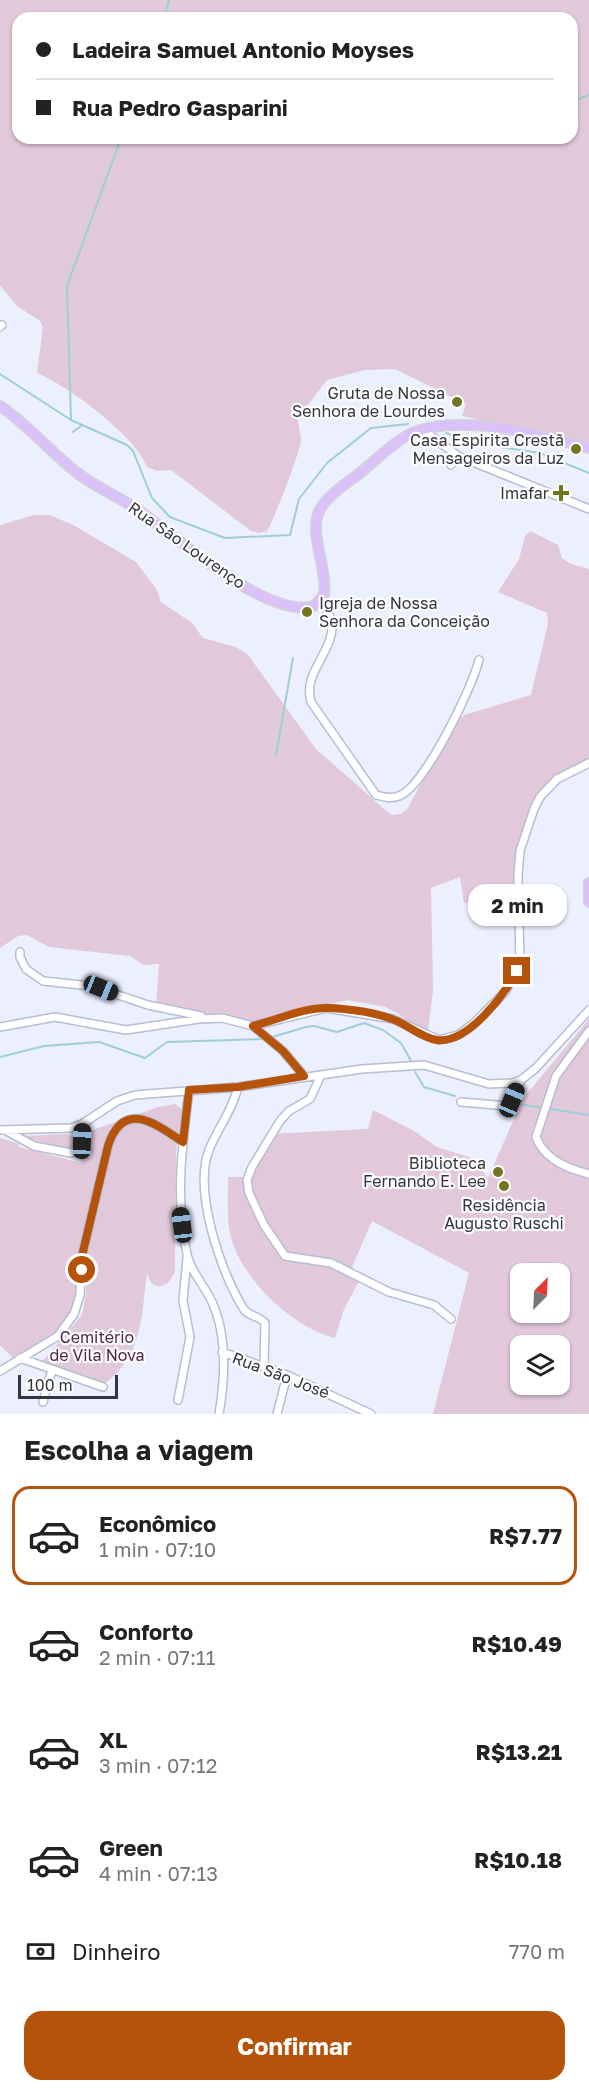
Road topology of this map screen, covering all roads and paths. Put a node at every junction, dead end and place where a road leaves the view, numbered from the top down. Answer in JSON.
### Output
{"nodes":[{"id":1,"x":0,"y":406,"type":"edge"},
{"id":2,"x":422,"y":429,"type":"junction"},
{"id":3,"x":589,"y":448,"type":"edge"},
{"id":4,"x":458,"y":456,"type":"junction"},
{"id":5,"x":451,"y":465,"type":"dead end"},
{"id":6,"x":589,"y":509,"type":"edge"},
{"id":7,"x":321,"y":601,"type":"junction"},
{"id":8,"x":478,"y":660,"type":"dead end"},
{"id":9,"x":589,"y":763,"type":"edge"},
{"id":10,"x":589,"y":883,"type":"edge"},
{"id":11,"x":589,"y":902,"type":"edge"},
{"id":12,"x":20,"y":952,"type":"dead end"},
{"id":13,"x":589,"y":1010,"type":"edge"},
{"id":14,"x":210,"y":1018,"type":"junction"},
{"id":15,"x":253,"y":1026,"type":"junction"},
{"id":16,"x":0,"y":1027,"type":"edge"},
{"id":17,"x":589,"y":1031,"type":"edge"},
{"id":18,"x":321,"y":1075,"type":"junction"},
{"id":19,"x":304,"y":1076,"type":"junction"},
{"id":20,"x":521,"y":1080,"type":"junction"},
{"id":21,"x":238,"y":1087,"type":"junction"},
{"id":22,"x":189,"y":1090,"type":"junction"},
{"id":23,"x":460,"y":1102,"type":"dead end"},
{"id":24,"x":82,"y":1124,"type":"junction"},
{"id":25,"x":3,"y":1130,"type":"edge"},
{"id":26,"x":183,"y":1142,"type":"junction"},
{"id":27,"x":589,"y":1174,"type":"edge"},
{"id":28,"x":187,"y":1257,"type":"junction"},
{"id":29,"x":451,"y":1319,"type":"dead end"},
{"id":30,"x":222,"y":1352,"type":"junction"},
{"id":31,"x":20,"y":1358,"type":"junction"},
{"id":32,"x":264,"y":1367,"type":"junction"},
{"id":33,"x":52,"y":1370,"type":"junction"},
{"id":34,"x":0,"y":1371,"type":"edge"},
{"id":35,"x":287,"y":1375,"type":"junction"},
{"id":36,"x":103,"y":1387,"type":"dead end"},
{"id":37,"x":178,"y":1400,"type":"dead end"},
{"id":38,"x":43,"y":1402,"type":"dead end"},
{"id":39,"x":219,"y":1414,"type":"edge"},
{"id":40,"x":277,"y":1414,"type":"edge"},
{"id":41,"x":372,"y":1414,"type":"edge"}],
"edges":[{"from":1,"to":7,"type":"main road","name":"Rua São Lourenço"},
{"from":2,"to":3,"type":"main road"},
{"from":2,"to":4,"type":"street"},
{"from":2,"to":7,"type":"main road"},
{"from":4,"to":5,"type":"street"},
{"from":4,"to":6,"type":"street"},
{"from":7,"to":8,"type":"street"},
{"from":9,"to":15,"type":"street"},
{"from":10,"to":11,"type":"main road"},
{"from":12,"to":14,"type":"street"},
{"from":13,"to":20,"type":"street"},
{"from":14,"to":15,"type":"street"},
{"from":14,"to":16,"type":"street"},
{"from":15,"to":19,"type":"street"},
{"from":17,"to":27,"type":"street"},
{"from":18,"to":19,"type":"street"},
{"from":18,"to":20,"type":"street"},
{"from":18,"to":29,"type":"street"},
{"from":19,"to":21,"type":"street"},
{"from":20,"to":23,"type":"street"},
{"from":21,"to":22,"type":"street"},
{"from":21,"to":32,"type":"street"},
{"from":22,"to":24,"type":"street"},
{"from":22,"to":26,"type":"street"},
{"from":24,"to":25,"type":"street"},
{"from":24,"to":25,"type":"street"},
{"from":26,"to":28,"type":"street"},
{"from":26,"to":31,"type":"street"},
{"from":28,"to":30,"type":"street"},
{"from":28,"to":37,"type":"street"},
{"from":30,"to":32,"type":"street","name":"Rua São José"},
{"from":30,"to":39,"type":"street"},
{"from":31,"to":33,"type":"street"},
{"from":31,"to":34,"type":"street"},
{"from":32,"to":35,"type":"street","name":"Rua São José"},
{"from":33,"to":36,"type":"street"},
{"from":33,"to":38,"type":"street"},
{"from":35,"to":40,"type":"street"},
{"from":35,"to":41,"type":"street","name":"Rua São José"}]}
